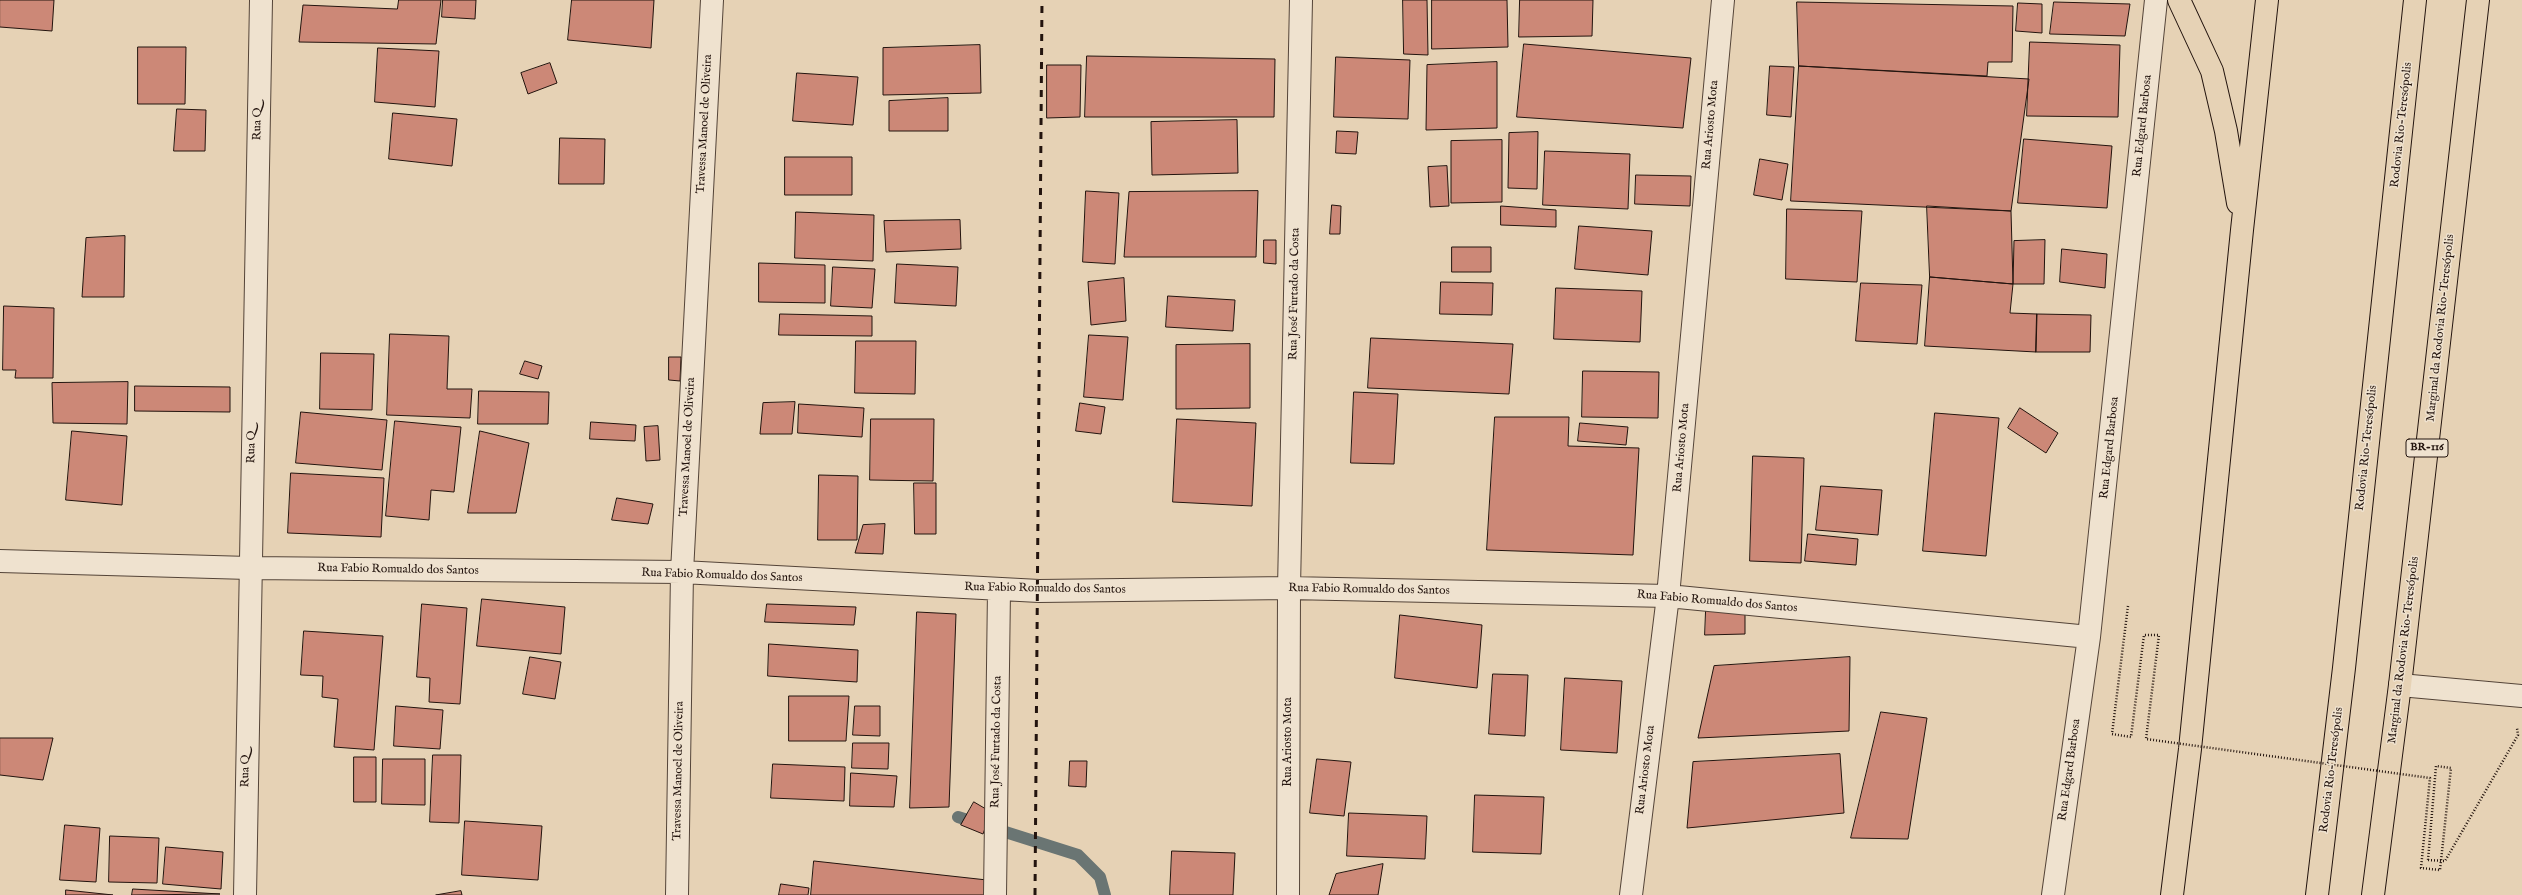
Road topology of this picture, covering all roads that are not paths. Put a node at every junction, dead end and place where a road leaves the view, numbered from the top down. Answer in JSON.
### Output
{"nodes":[{"id":1,"x":261,"y":0,"type":"edge"},
{"id":2,"x":712,"y":0,"type":"edge"},
{"id":3,"x":1301,"y":0,"type":"edge"},
{"id":4,"x":1724,"y":0,"type":"edge"},
{"id":5,"x":2156,"y":0,"type":"edge"},
{"id":6,"x":2179,"y":0,"type":"edge"},
{"id":7,"x":2267,"y":0,"type":"edge"},
{"id":8,"x":2415,"y":0,"type":"edge"},
{"id":9,"x":2478,"y":0,"type":"edge"},
{"id":10,"x":2242,"y":230,"type":"junction"},
{"id":11,"x":0,"y":561,"type":"edge"},
{"id":12,"x":249,"y":568,"type":"junction"},
{"id":13,"x":682,"y":572,"type":"junction"},
{"id":14,"x":1289,"y":588,"type":"junction"},
{"id":15,"x":999,"y":590,"type":"junction"},
{"id":16,"x":1668,"y":596,"type":"junction"},
{"id":17,"x":2089,"y":636,"type":"junction"},
{"id":18,"x":2400,"y":685,"type":"junction"},
{"id":19,"x":2516,"y":695,"type":"edge"},
{"id":20,"x":245,"y":895,"type":"edge"},
{"id":21,"x":677,"y":895,"type":"edge"},
{"id":22,"x":995,"y":895,"type":"edge"},
{"id":23,"x":1288,"y":895,"type":"edge"},
{"id":24,"x":1631,"y":895,"type":"edge"},
{"id":25,"x":2053,"y":895,"type":"edge"},
{"id":26,"x":2172,"y":895,"type":"edge"},
{"id":27,"x":2317,"y":895,"type":"edge"},
{"id":28,"x":2373,"y":895,"type":"edge"}],
"edges":[{"from":1,"to":12,"type":"street","name":"Rua Q"},
{"from":2,"to":13,"type":"street","name":"Travessa Manoel de Oliveira"},
{"from":3,"to":14,"type":"street","name":"Rua José Furtado da Costa"},
{"from":4,"to":16,"type":"street","name":"Rua Ariosto Mota"},
{"from":5,"to":17,"type":"street","name":"Rua Edgard Barbosa"},
{"from":6,"to":10,"type":"main road"},
{"from":7,"to":10,"type":"main road"},
{"from":8,"to":27,"type":"main road","name":"Rodovia Rio-Teresópolis"},
{"from":9,"to":18,"type":"main road","name":"Marginal da Rodovia Rio-Teresópolis","number":"BR-116"},
{"from":10,"to":26,"type":"main road"},
{"from":11,"to":12,"type":"street","name":"Rua Fabio Romualdo dos Santos"},
{"from":12,"to":13,"type":"street","name":"Rua Fabio Romualdo dos Santos"},
{"from":12,"to":20,"type":"street","name":"Rua Q"},
{"from":13,"to":15,"type":"street","name":"Rua Fabio Romualdo dos Santos"},
{"from":13,"to":21,"type":"street","name":"Travessa Manoel de Oliveira"},
{"from":14,"to":15,"type":"street","name":"Rua Fabio Romualdo dos Santos"},
{"from":14,"to":16,"type":"street","name":"Rua Fabio Romualdo dos Santos"},
{"from":14,"to":23,"type":"street","name":"Rua Ariosto Mota"},
{"from":15,"to":22,"type":"street","name":"Rua José Furtado da Costa"},
{"from":16,"to":17,"type":"street","name":"Rua Fabio Romualdo dos Santos"},
{"from":16,"to":24,"type":"street","name":"Rua Ariosto Mota"},
{"from":17,"to":25,"type":"street","name":"Rua Edgard Barbosa"},
{"from":18,"to":19,"type":"street"},
{"from":18,"to":28,"type":"main road","name":"Marginal da Rodovia Rio-Teresópolis","number":"BR-116"}]}
